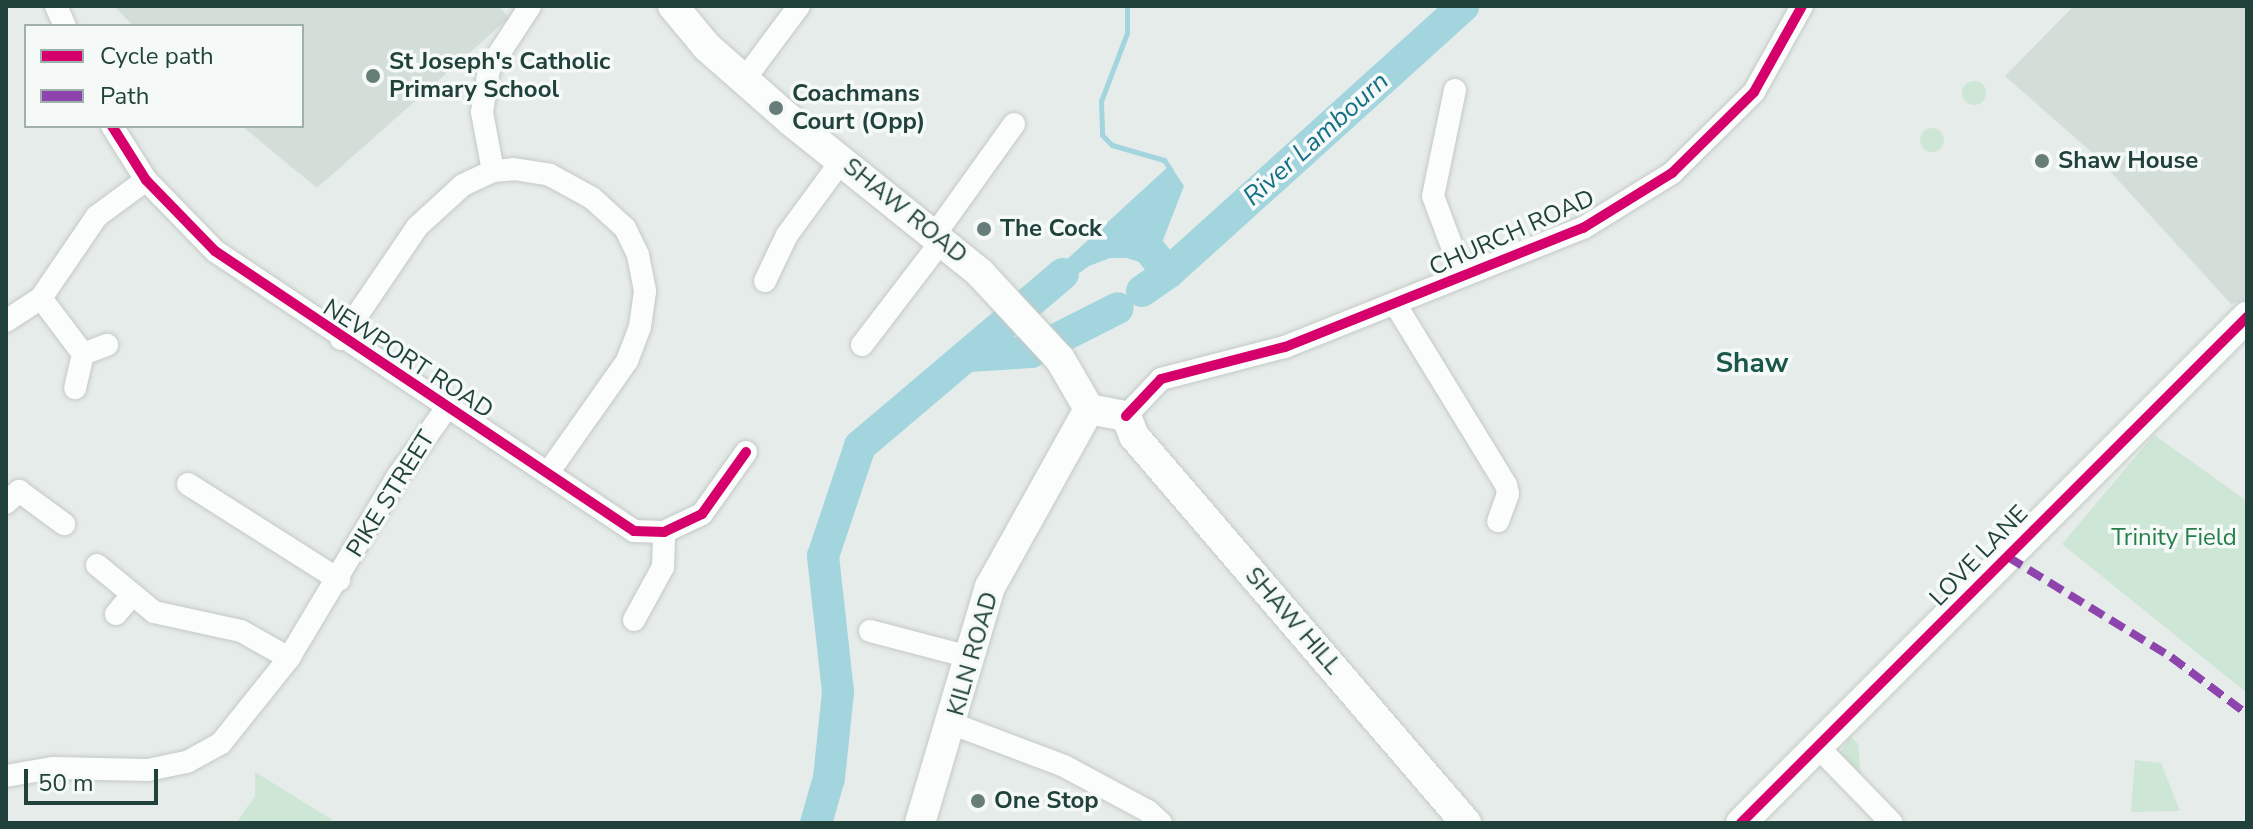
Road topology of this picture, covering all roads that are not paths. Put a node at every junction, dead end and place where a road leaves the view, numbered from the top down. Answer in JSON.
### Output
{"nodes":[{"id":1,"x":530,"y":6,"type":"edge"},
{"id":2,"x":673,"y":6,"type":"edge"},
{"id":3,"x":799,"y":6,"type":"edge"},
{"id":4,"x":1802,"y":6,"type":"edge"},
{"id":5,"x":744,"y":80,"type":"junction"},
{"id":6,"x":1455,"y":90,"type":"dead end"},
{"id":7,"x":1014,"y":124,"type":"dead end"},
{"id":8,"x":113,"y":128,"type":"edge"},
{"id":9,"x":842,"y":160,"type":"junction"},
{"id":10,"x":493,"y":171,"type":"junction"},
{"id":11,"x":146,"y":180,"type":"junction"},
{"id":12,"x":939,"y":236,"type":"junction"},
{"id":13,"x":1463,"y":276,"type":"junction"},
{"id":14,"x":765,"y":281,"type":"dead end"},
{"id":15,"x":41,"y":298,"type":"junction"},
{"id":16,"x":1397,"y":307,"type":"junction"},
{"id":17,"x":2247,"y":317,"type":"edge"},
{"id":18,"x":6,"y":321,"type":"edge"},
{"id":19,"x":341,"y":339,"type":"junction"},
{"id":20,"x":107,"y":345,"type":"dead end"},
{"id":21,"x":862,"y":345,"type":"dead end"},
{"id":22,"x":83,"y":354,"type":"junction"},
{"id":23,"x":75,"y":388,"type":"dead end"},
{"id":24,"x":446,"y":409,"type":"junction"},
{"id":25,"x":1089,"y":409,"type":"junction"},
{"id":26,"x":1126,"y":416,"type":"junction"},
{"id":27,"x":746,"y":452,"type":"dead end"},
{"id":28,"x":548,"y":473,"type":"junction"},
{"id":29,"x":188,"y":484,"type":"dead end"},
{"id":30,"x":6,"y":503,"type":"edge"},
{"id":31,"x":1498,"y":521,"type":"dead end"},
{"id":32,"x":64,"y":524,"type":"dead end"},
{"id":33,"x":664,"y":532,"type":"junction"},
{"id":34,"x":97,"y":565,"type":"dead end"},
{"id":35,"x":339,"y":580,"type":"junction"},
{"id":36,"x":132,"y":595,"type":"junction"},
{"id":37,"x":116,"y":614,"type":"dead end"},
{"id":38,"x":634,"y":620,"type":"dead end"},
{"id":39,"x":870,"y":631,"type":"dead end"},
{"id":40,"x":969,"y":657,"type":"junction"},
{"id":41,"x":289,"y":658,"type":"junction"},
{"id":42,"x":953,"y":724,"type":"junction"},
{"id":43,"x":1817,"y":746,"type":"junction"},
{"id":44,"x":7,"y":771,"type":"edge"},
{"id":45,"x":920,"y":823,"type":"edge"},
{"id":46,"x":1161,"y":823,"type":"edge"},
{"id":47,"x":1466,"y":823,"type":"edge"},
{"id":48,"x":1741,"y":823,"type":"edge"},
{"id":49,"x":1892,"y":823,"type":"edge"}],
"edges":[{"from":1,"to":10,"type":"street"},
{"from":2,"to":5,"type":"street","name":"SHAW ROAD"},
{"from":3,"to":5,"type":"street"},
{"from":4,"to":13,"type":"street","name":"CHURCH ROAD"},
{"from":5,"to":9,"type":"street","name":"SHAW ROAD"},
{"from":6,"to":13,"type":"street"},
{"from":7,"to":12,"type":"street"},
{"from":8,"to":11,"type":"street","name":"NEWPORT ROAD"},
{"from":9,"to":12,"type":"street","name":"SHAW ROAD"},
{"from":9,"to":14,"type":"street"},
{"from":10,"to":19,"type":"street"},
{"from":10,"to":28,"type":"street"},
{"from":11,"to":15,"type":"street"},
{"from":11,"to":19,"type":"street","name":"NEWPORT ROAD"},
{"from":12,"to":21,"type":"street"},
{"from":12,"to":25,"type":"street","name":"SHAW ROAD"},
{"from":13,"to":16,"type":"street","name":"CHURCH ROAD"},
{"from":15,"to":18,"type":"street"},
{"from":15,"to":22,"type":"street"},
{"from":16,"to":26,"type":"street","name":"CHURCH ROAD"},
{"from":16,"to":31,"type":"street"},
{"from":17,"to":43,"type":"street","name":"LOVE LANE"},
{"from":19,"to":24,"type":"street","name":"NEWPORT ROAD"},
{"from":20,"to":22,"type":"street"},
{"from":22,"to":23,"type":"street"},
{"from":24,"to":28,"type":"street","name":"NEWPORT ROAD"},
{"from":24,"to":35,"type":"street","name":"PIKE STREET"},
{"from":25,"to":26,"type":"street"},
{"from":25,"to":40,"type":"street","name":"KILN ROAD"},
{"from":26,"to":47,"type":"street","name":"SHAW HILL"},
{"from":27,"to":33,"type":"street"},
{"from":28,"to":33,"type":"street","name":"NEWPORT ROAD"},
{"from":29,"to":35,"type":"street","name":"PIKE STREET"},
{"from":30,"to":32,"type":"street"},
{"from":33,"to":38,"type":"street"},
{"from":34,"to":36,"type":"street"},
{"from":35,"to":41,"type":"street","name":"PIKE STREET"},
{"from":36,"to":37,"type":"street"},
{"from":36,"to":41,"type":"street"},
{"from":39,"to":40,"type":"street"},
{"from":40,"to":42,"type":"street","name":"KILN ROAD"},
{"from":41,"to":44,"type":"street","name":"PIKE STREET"},
{"from":42,"to":45,"type":"street","name":"KILN ROAD"},
{"from":42,"to":46,"type":"street"},
{"from":43,"to":48,"type":"street","name":"LOVE LANE"},
{"from":43,"to":49,"type":"street"}]}
